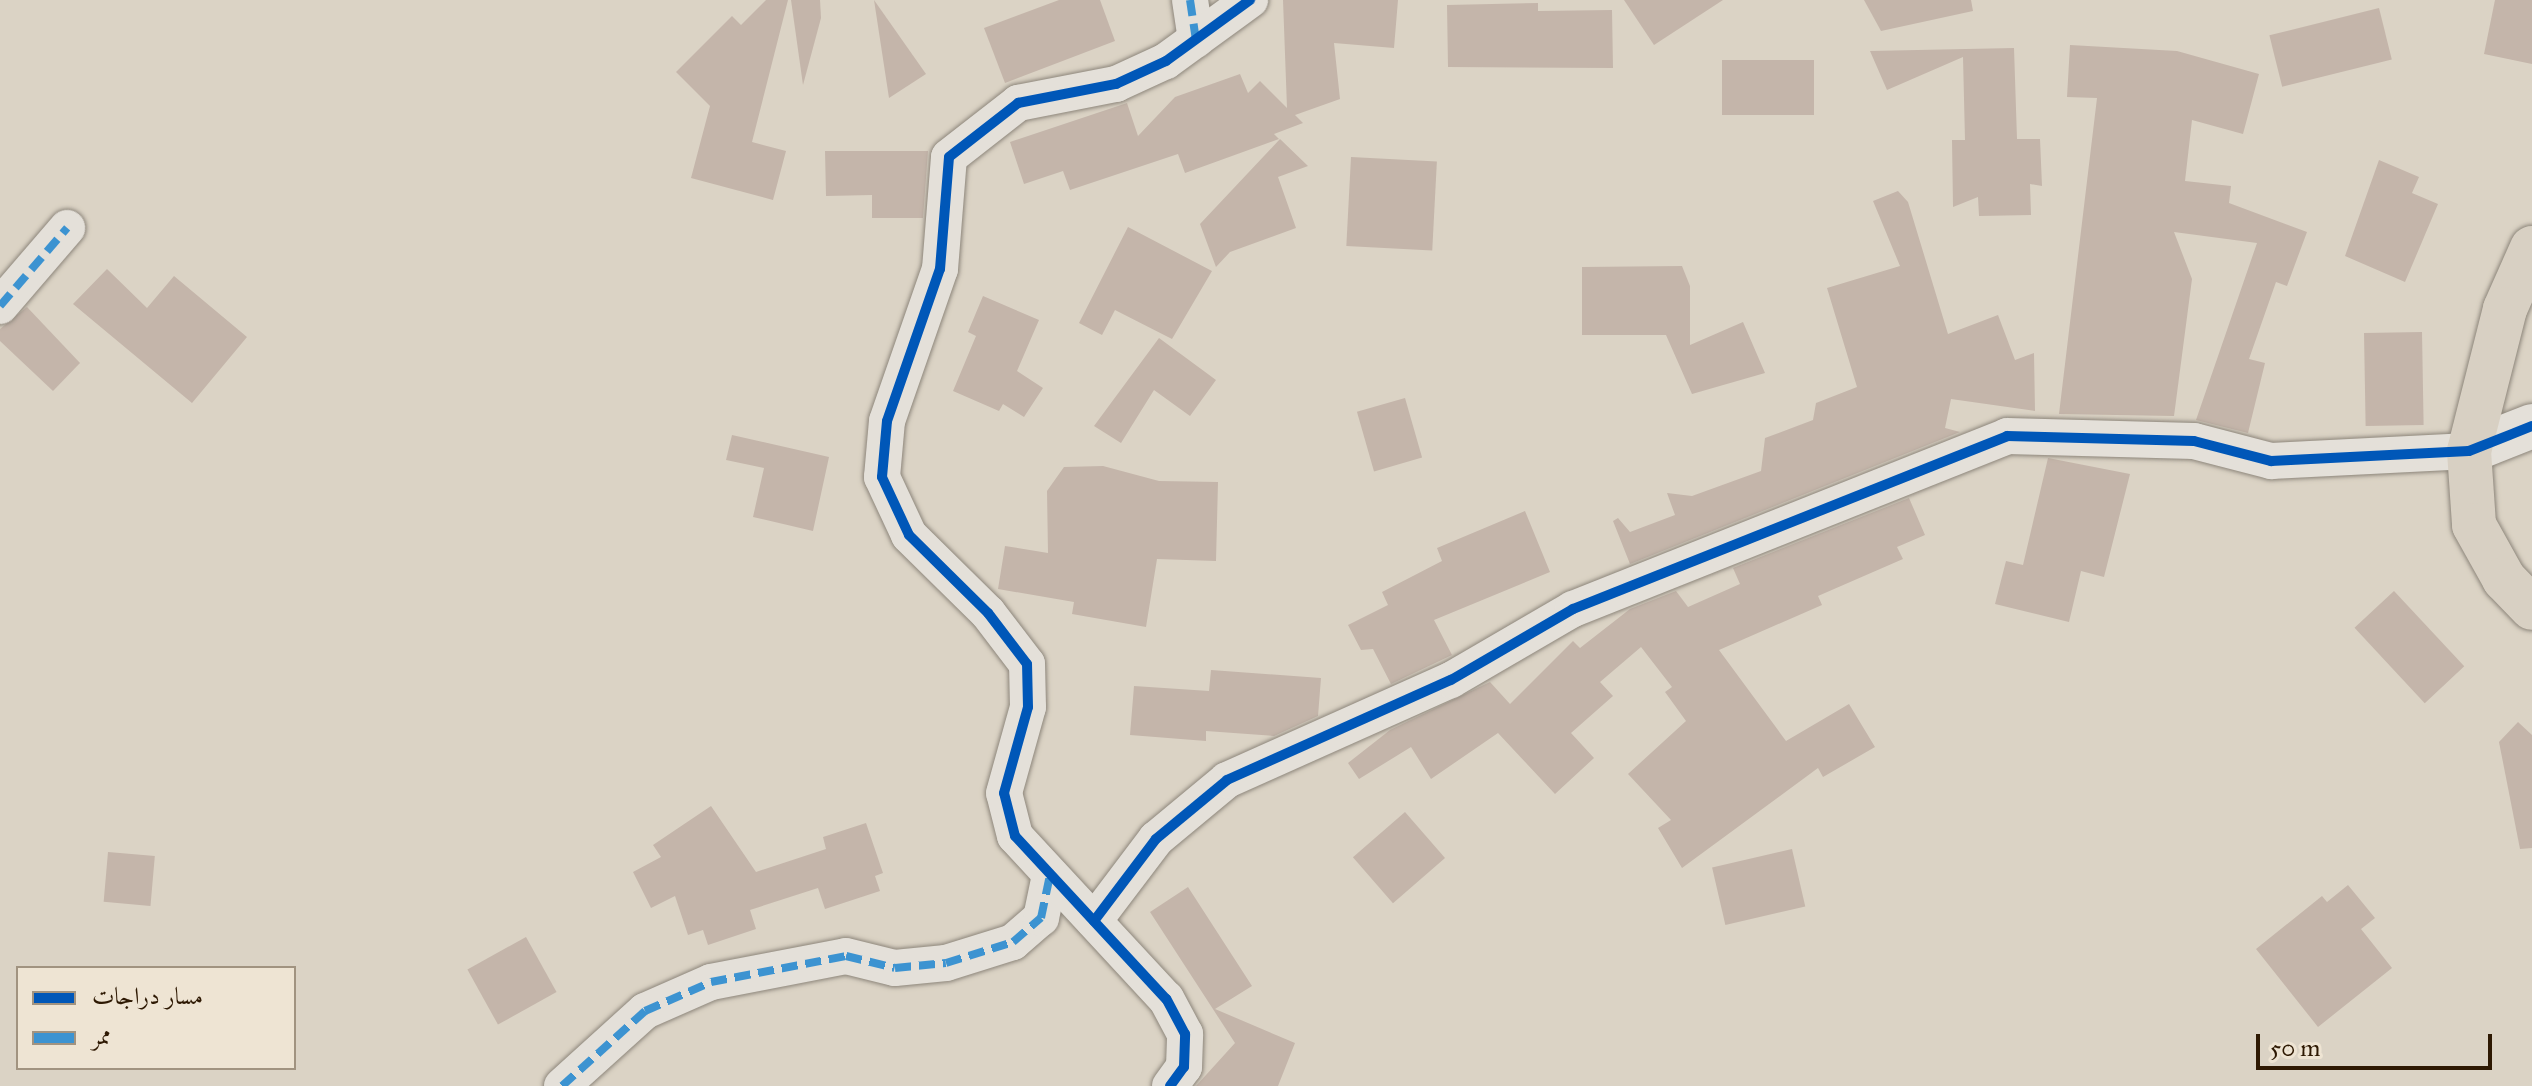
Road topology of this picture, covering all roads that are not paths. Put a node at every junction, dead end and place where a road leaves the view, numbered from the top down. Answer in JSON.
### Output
{"nodes":[{"id":1,"x":1190,"y":0,"type":"edge"},
{"id":2,"x":1250,"y":0,"type":"edge"},
{"id":3,"x":1196,"y":40,"type":"junction"},
{"id":4,"x":67,"y":228,"type":"dead end"},
{"id":5,"x":2532,"y":248,"type":"edge"},
{"id":6,"x":0,"y":306,"type":"edge"},
{"id":7,"x":2532,"y":426,"type":"edge"},
{"id":8,"x":2469,"y":451,"type":"junction"},
{"id":9,"x":2532,"y":608,"type":"edge"},
{"id":10,"x":1050,"y":875,"type":"junction"},
{"id":11,"x":1094,"y":921,"type":"junction"},
{"id":12,"x":562,"y":1086,"type":"edge"},
{"id":13,"x":1170,"y":1086,"type":"edge"}],
"edges":[{"from":1,"to":3,"type":"street"},
{"from":2,"to":3,"type":"street"},
{"from":3,"to":10,"type":"street"},
{"from":4,"to":6,"type":"street"},
{"from":5,"to":8,"type":"main road"},
{"from":7,"to":8,"type":"street"},
{"from":8,"to":9,"type":"main road"},
{"from":8,"to":11,"type":"street"},
{"from":10,"to":11,"type":"street"},
{"from":10,"to":12,"type":"street"},
{"from":11,"to":13,"type":"street"}]}
